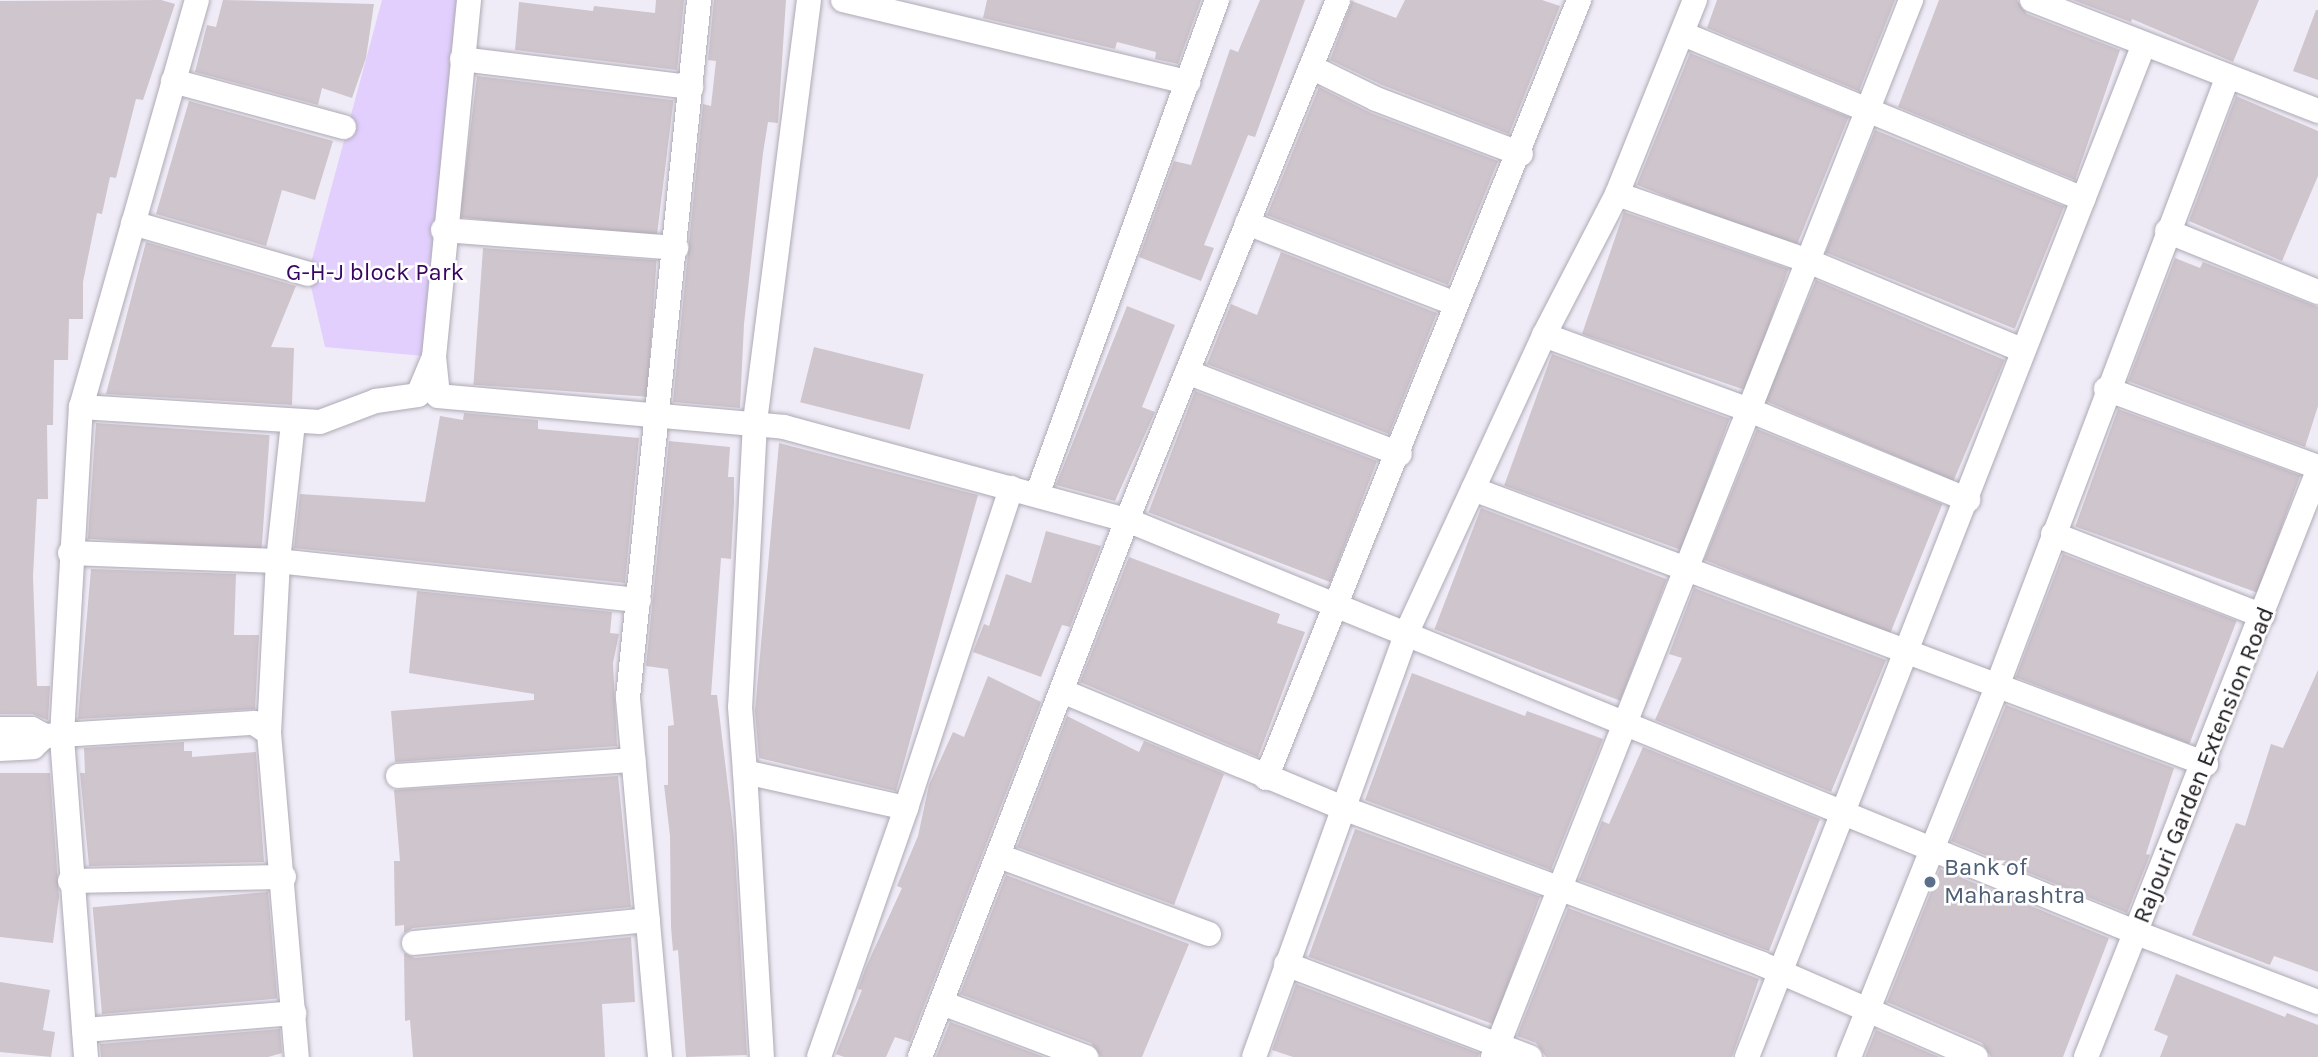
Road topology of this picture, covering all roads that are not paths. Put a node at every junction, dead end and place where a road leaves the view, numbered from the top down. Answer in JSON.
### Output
{"nodes":[{"id":1,"x":197,"y":0,"type":"edge"},
{"id":2,"x":469,"y":0,"type":"edge"},
{"id":3,"x":699,"y":0,"type":"edge"},
{"id":4,"x":809,"y":0,"type":"edge"},
{"id":5,"x":843,"y":0,"type":"edge"},
{"id":6,"x":1217,"y":0,"type":"edge"},
{"id":7,"x":1338,"y":0,"type":"edge"},
{"id":8,"x":1579,"y":0,"type":"edge"},
{"id":9,"x":1695,"y":0,"type":"edge"},
{"id":10,"x":1911,"y":0,"type":"edge"},
{"id":11,"x":2032,"y":0,"type":"edge"},
{"id":12,"x":1683,"y":34,"type":"junction"},
{"id":13,"x":2144,"y":44,"type":"junction"},
{"id":14,"x":462,"y":59,"type":"junction"},
{"id":15,"x":1311,"y":67,"type":"junction"},
{"id":16,"x":2228,"y":76,"type":"junction"},
{"id":17,"x":173,"y":81,"type":"junction"},
{"id":18,"x":1188,"y":82,"type":"junction"},
{"id":19,"x":691,"y":87,"type":"junction"},
{"id":20,"x":1868,"y":110,"type":"junction"},
{"id":21,"x":2318,"y":111,"type":"edge"},
{"id":22,"x":344,"y":127,"type":"dead end"},
{"id":23,"x":1521,"y":154,"type":"junction"},
{"id":24,"x":1617,"y":194,"type":"junction"},
{"id":25,"x":2082,"y":198,"type":"junction"},
{"id":26,"x":133,"y":223,"type":"junction"},
{"id":27,"x":1247,"y":223,"type":"junction"},
{"id":28,"x":443,"y":230,"type":"junction"},
{"id":29,"x":2167,"y":231,"type":"junction"},
{"id":30,"x":676,"y":248,"type":"junction"},
{"id":31,"x":1808,"y":261,"type":"junction"},
{"id":32,"x":308,"y":274,"type":"dead end"},
{"id":33,"x":2318,"y":292,"type":"edge"},
{"id":34,"x":1456,"y":304,"type":"junction"},
{"id":35,"x":1544,"y":335,"type":"junction"},
{"id":36,"x":2022,"y":350,"type":"junction"},
{"id":37,"x":434,"y":357,"type":"junction"},
{"id":38,"x":1186,"y":372,"type":"junction"},
{"id":39,"x":2106,"y":389,"type":"junction"},
{"id":40,"x":81,"y":407,"type":"junction"},
{"id":41,"x":1749,"y":410,"type":"junction"},
{"id":42,"x":660,"y":413,"type":"junction"},
{"id":43,"x":293,"y":422,"type":"junction"},
{"id":44,"x":755,"y":424,"type":"junction"},
{"id":45,"x":1400,"y":454,"type":"junction"},
{"id":46,"x":2318,"y":469,"type":"edge"},
{"id":47,"x":1011,"y":488,"type":"junction"},
{"id":48,"x":1473,"y":489,"type":"junction"},
{"id":49,"x":1037,"y":495,"type":"junction"},
{"id":50,"x":1968,"y":500,"type":"junction"},
{"id":51,"x":2318,"y":519,"type":"edge"},
{"id":52,"x":1127,"y":520,"type":"junction"},
{"id":53,"x":2053,"y":534,"type":"junction"},
{"id":54,"x":70,"y":553,"type":"junction"},
{"id":55,"x":278,"y":561,"type":"junction"},
{"id":56,"x":1687,"y":567,"type":"junction"},
{"id":57,"x":639,"y":600,"type":"junction"},
{"id":58,"x":1337,"y":606,"type":"junction"},
{"id":59,"x":2263,"y":616,"type":"junction"},
{"id":60,"x":1406,"y":634,"type":"junction"},
{"id":61,"x":1907,"y":654,"type":"junction"},
{"id":62,"x":1996,"y":688,"type":"junction"},
{"id":63,"x":1062,"y":691,"type":"junction"},
{"id":64,"x":1625,"y":724,"type":"junction"},
{"id":65,"x":0,"y":729,"type":"edge"},
{"id":66,"x":269,"y":733,"type":"junction"},
{"id":67,"x":54,"y":736,"type":"junction"},
{"id":68,"x":0,"y":749,"type":"edge"},
{"id":69,"x":634,"y":760,"type":"junction"},
{"id":70,"x":2206,"y":764,"type":"junction"},
{"id":71,"x":745,"y":772,"type":"junction"},
{"id":72,"x":398,"y":776,"type":"dead end"},
{"id":73,"x":1266,"y":778,"type":"junction"},
{"id":74,"x":906,"y":808,"type":"junction"},
{"id":75,"x":1343,"y":808,"type":"junction"},
{"id":76,"x":1842,"y":812,"type":"junction"},
{"id":77,"x":1933,"y":850,"type":"junction"},
{"id":78,"x":999,"y":856,"type":"junction"},
{"id":79,"x":284,"y":877,"type":"junction"},
{"id":80,"x":70,"y":881,"type":"junction"},
{"id":81,"x":1559,"y":891,"type":"junction"},
{"id":82,"x":648,"y":920,"type":"junction"},
{"id":83,"x":1209,"y":934,"type":"dead end"},
{"id":84,"x":2145,"y":936,"type":"junction"},
{"id":85,"x":414,"y":943,"type":"dead end"},
{"id":86,"x":1286,"y":964,"type":"junction"},
{"id":87,"x":1779,"y":972,"type":"junction"},
{"id":88,"x":2318,"y":1002,"type":"edge"},
{"id":89,"x":942,"y":1003,"type":"junction"},
{"id":90,"x":294,"y":1013,"type":"junction"},
{"id":91,"x":1867,"y":1013,"type":"junction"},
{"id":92,"x":84,"y":1030,"type":"junction"},
{"id":93,"x":1496,"y":1051,"type":"edge"},
{"id":94,"x":86,"y":1057,"type":"edge"},
{"id":95,"x":297,"y":1057,"type":"edge"},
{"id":96,"x":660,"y":1057,"type":"edge"},
{"id":97,"x":762,"y":1057,"type":"edge"},
{"id":98,"x":819,"y":1057,"type":"edge"},
{"id":99,"x":920,"y":1057,"type":"edge"},
{"id":100,"x":1086,"y":1057,"type":"edge"},
{"id":101,"x":1254,"y":1057,"type":"edge"},
{"id":102,"x":1530,"y":1057,"type":"edge"},
{"id":103,"x":1747,"y":1057,"type":"edge"},
{"id":104,"x":1849,"y":1057,"type":"edge"},
{"id":105,"x":1976,"y":1057,"type":"edge"},
{"id":106,"x":2086,"y":1057,"type":"edge"},
{"id":107,"x":2104,"y":1057,"type":"edge"}],
"edges":[{"from":1,"to":17,"type":"street"},
{"from":2,"to":14,"type":"street"},
{"from":3,"to":19,"type":"street"},
{"from":4,"to":44,"type":"street"},
{"from":5,"to":18,"type":"street"},
{"from":6,"to":18,"type":"street"},
{"from":7,"to":15,"type":"street"},
{"from":8,"to":23,"type":"street"},
{"from":9,"to":12,"type":"street"},
{"from":10,"to":20,"type":"street"},
{"from":11,"to":13,"type":"street"},
{"from":12,"to":20,"type":"street"},
{"from":12,"to":24,"type":"street"},
{"from":13,"to":16,"type":"street"},
{"from":13,"to":25,"type":"street"},
{"from":14,"to":19,"type":"street"},
{"from":14,"to":28,"type":"street"},
{"from":15,"to":23,"type":"street"},
{"from":15,"to":27,"type":"street"},
{"from":16,"to":21,"type":"street"},
{"from":16,"to":29,"type":"street"},
{"from":17,"to":22,"type":"street"},
{"from":17,"to":26,"type":"street"},
{"from":18,"to":49,"type":"street"},
{"from":19,"to":30,"type":"street"},
{"from":20,"to":25,"type":"street"},
{"from":20,"to":31,"type":"street"},
{"from":23,"to":34,"type":"street"},
{"from":24,"to":31,"type":"street"},
{"from":24,"to":35,"type":"street"},
{"from":25,"to":36,"type":"street"},
{"from":26,"to":32,"type":"street"},
{"from":26,"to":40,"type":"street"},
{"from":27,"to":34,"type":"street"},
{"from":27,"to":38,"type":"street"},
{"from":28,"to":30,"type":"street"},
{"from":28,"to":37,"type":"street"},
{"from":29,"to":33,"type":"street"},
{"from":29,"to":39,"type":"street"},
{"from":30,"to":42,"type":"street"},
{"from":31,"to":36,"type":"street"},
{"from":31,"to":41,"type":"street"},
{"from":34,"to":45,"type":"street"},
{"from":35,"to":41,"type":"street"},
{"from":35,"to":48,"type":"street"},
{"from":36,"to":50,"type":"street"},
{"from":37,"to":42,"type":"street"},
{"from":37,"to":43,"type":"street"},
{"from":38,"to":45,"type":"street"},
{"from":38,"to":52,"type":"street"},
{"from":39,"to":46,"type":"street"},
{"from":39,"to":53,"type":"street"},
{"from":40,"to":43,"type":"street"},
{"from":40,"to":54,"type":"street"},
{"from":41,"to":50,"type":"street"},
{"from":41,"to":56,"type":"street"},
{"from":42,"to":44,"type":"street"},
{"from":42,"to":57,"type":"street"},
{"from":43,"to":55,"type":"street"},
{"from":44,"to":47,"type":"street"},
{"from":44,"to":71,"type":"street"},
{"from":45,"to":58,"type":"street"},
{"from":46,"to":59,"type":"street","name":"Rajouri Garden Extension Road"},
{"from":47,"to":49,"type":"street"},
{"from":47,"to":74,"type":"street"},
{"from":48,"to":56,"type":"street"},
{"from":48,"to":60,"type":"street"},
{"from":49,"to":52,"type":"street"},
{"from":50,"to":61,"type":"street"},
{"from":51,"to":84,"type":"street","name":"Rajouri Garden Extension Road"},
{"from":52,"to":58,"type":"street"},
{"from":52,"to":63,"type":"street"},
{"from":53,"to":59,"type":"street"},
{"from":53,"to":62,"type":"street"},
{"from":54,"to":55,"type":"street"},
{"from":54,"to":67,"type":"street"},
{"from":55,"to":57,"type":"street"},
{"from":55,"to":66,"type":"street"},
{"from":56,"to":61,"type":"street"},
{"from":56,"to":64,"type":"street"},
{"from":57,"to":69,"type":"street"},
{"from":58,"to":60,"type":"street"},
{"from":58,"to":73,"type":"street"},
{"from":59,"to":70,"type":"street","name":"Rajouri Garden Extension Road"},
{"from":60,"to":64,"type":"street"},
{"from":60,"to":75,"type":"street"},
{"from":61,"to":62,"type":"street"},
{"from":61,"to":76,"type":"street"},
{"from":62,"to":70,"type":"street"},
{"from":62,"to":77,"type":"street"},
{"from":63,"to":73,"type":"street"},
{"from":63,"to":78,"type":"street"},
{"from":64,"to":76,"type":"street"},
{"from":64,"to":81,"type":"street"},
{"from":65,"to":67,"type":"street"},
{"from":66,"to":67,"type":"street"},
{"from":66,"to":79,"type":"street"},
{"from":67,"to":68,"type":"street"},
{"from":67,"to":80,"type":"street"},
{"from":69,"to":72,"type":"street"},
{"from":69,"to":82,"type":"street"},
{"from":70,"to":84,"type":"street","name":"Rajouri Garden Extension Road"},
{"from":71,"to":74,"type":"street"},
{"from":71,"to":97,"type":"street"},
{"from":73,"to":75,"type":"street"},
{"from":74,"to":98,"type":"street"},
{"from":75,"to":81,"type":"street"},
{"from":75,"to":86,"type":"street"},
{"from":76,"to":77,"type":"street"},
{"from":76,"to":87,"type":"street"},
{"from":77,"to":84,"type":"street"},
{"from":77,"to":91,"type":"street"},
{"from":78,"to":83,"type":"street"},
{"from":78,"to":89,"type":"street"},
{"from":79,"to":80,"type":"street"},
{"from":79,"to":90,"type":"street"},
{"from":80,"to":92,"type":"street"},
{"from":81,"to":87,"type":"street"},
{"from":81,"to":93,"type":"street"},
{"from":82,"to":85,"type":"street"},
{"from":82,"to":96,"type":"street"},
{"from":84,"to":88,"type":"street"},
{"from":84,"to":106,"type":"street","name":"Rajouri Garden Extension Road"},
{"from":84,"to":107,"type":"street","name":"Rajouri Garden Extension Road"},
{"from":86,"to":93,"type":"street"},
{"from":86,"to":101,"type":"street"},
{"from":87,"to":91,"type":"street"},
{"from":87,"to":103,"type":"street"},
{"from":89,"to":99,"type":"street"},
{"from":89,"to":100,"type":"street"},
{"from":90,"to":92,"type":"street"},
{"from":90,"to":95,"type":"street"},
{"from":91,"to":104,"type":"street"},
{"from":91,"to":105,"type":"street"},
{"from":92,"to":94,"type":"street"},
{"from":93,"to":102,"type":"street"}]}
